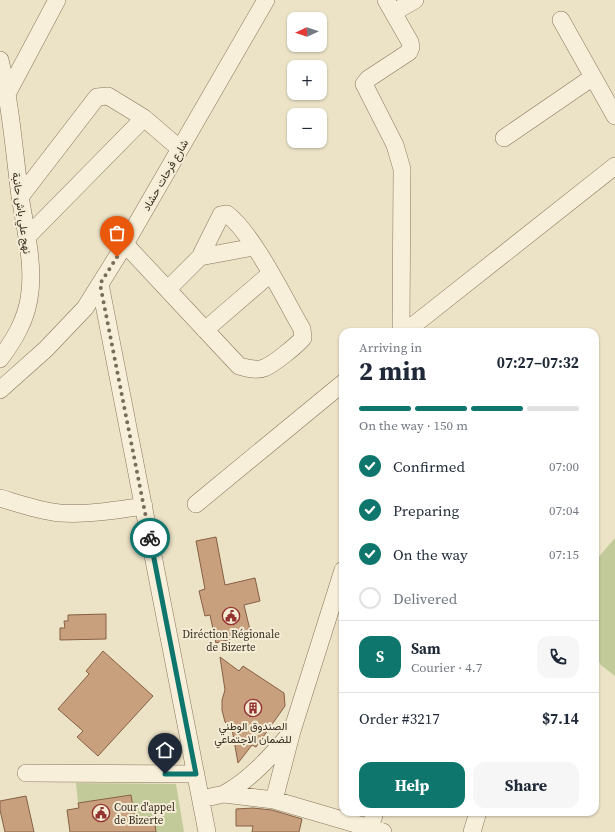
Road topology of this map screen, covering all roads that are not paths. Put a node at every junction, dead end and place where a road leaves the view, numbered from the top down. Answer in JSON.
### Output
{"nodes":[{"id":1,"x":57,"y":0,"type":"edge"},
{"id":2,"x":266,"y":0,"type":"edge"},
{"id":3,"x":415,"y":0,"type":"edge"},
{"id":4,"x":390,"y":6,"type":"edge"},
{"id":5,"x":561,"y":20,"type":"dead end"},
{"id":6,"x":0,"y":61,"type":"edge"},
{"id":7,"x":593,"y":77,"type":"junction"},
{"id":8,"x":7,"y":94,"type":"junction"},
{"id":9,"x":615,"y":116,"type":"edge"},
{"id":10,"x":144,"y":118,"type":"junction"},
{"id":11,"x":504,"y":138,"type":"dead end"},
{"id":12,"x":180,"y":149,"type":"junction"},
{"id":13,"x":615,"y":166,"type":"edge"},
{"id":14,"x":20,"y":197,"type":"junction"},
{"id":15,"x":27,"y":237,"type":"junction"},
{"id":16,"x":125,"y":244,"type":"junction"},
{"id":17,"x":254,"y":247,"type":"junction"},
{"id":18,"x":200,"y":257,"type":"junction"},
{"id":19,"x":270,"y":274,"type":"junction"},
{"id":20,"x":100,"y":284,"type":"junction"},
{"id":21,"x":168,"y":289,"type":"junction"},
{"id":22,"x":401,"y":328,"type":"edge"},
{"id":23,"x":410,"y":328,"type":"edge"},
{"id":24,"x":205,"y":330,"type":"junction"},
{"id":25,"x":0,"y":358,"type":"edge"},
{"id":26,"x":339,"y":386,"type":"edge"},
{"id":27,"x":0,"y":390,"type":"edge"},
{"id":28,"x":0,"y":498,"type":"edge"},
{"id":29,"x":196,"y":504,"type":"dead end"},
{"id":30,"x":144,"y":506,"type":"junction"},
{"id":31,"x":339,"y":583,"type":"edge"},
{"id":32,"x":292,"y":731,"type":"junction"},
{"id":33,"x":26,"y":773,"type":"dead end"},
{"id":34,"x":196,"y":774,"type":"junction"},
{"id":35,"x":224,"y":794,"type":"junction"},
{"id":36,"x":201,"y":799,"type":"junction"},
{"id":37,"x":274,"y":800,"type":"junction"},
{"id":38,"x":375,"y":816,"type":"edge"},
{"id":39,"x":477,"y":816,"type":"edge"},
{"id":40,"x":376,"y":830,"type":"edge"},
{"id":41,"x":206,"y":832,"type":"edge"},
{"id":42,"x":472,"y":832,"type":"edge"}],
"edges":[{"from":1,"to":8,"type":"street"},
{"from":2,"to":12,"type":"street","name":"شارع فرحات حشاد"},
{"from":3,"to":4,"type":"street"},
{"from":4,"to":22,"type":"street"},
{"from":5,"to":7,"type":"street"},
{"from":6,"to":8,"type":"street","name":"نهج علي باش حانبة"},
{"from":7,"to":9,"type":"street"},
{"from":7,"to":11,"type":"street"},
{"from":8,"to":14,"type":"street","name":"نهج علي باش حانبة"},
{"from":10,"to":12,"type":"street"},
{"from":10,"to":14,"type":"street"},
{"from":10,"to":15,"type":"street"},
{"from":12,"to":16,"type":"street","name":"شارع فرحات حشاد"},
{"from":13,"to":23,"type":"street"},
{"from":14,"to":15,"type":"street","name":"نهج علي باش حانبة"},
{"from":15,"to":25,"type":"street","name":"نهج علي باش حانبة"},
{"from":16,"to":20,"type":"street","name":"شارع فرحات حشاد"},
{"from":16,"to":21,"type":"street"},
{"from":17,"to":18,"type":"street"},
{"from":17,"to":18,"type":"street"},
{"from":17,"to":19,"type":"street"},
{"from":18,"to":21,"type":"street"},
{"from":19,"to":24,"type":"street"},
{"from":19,"to":24,"type":"street"},
{"from":20,"to":27,"type":"street","name":"شارع فرحات حشاد"},
{"from":20,"to":30,"type":"street"},
{"from":21,"to":24,"type":"street"},
{"from":26,"to":29,"type":"street"},
{"from":28,"to":30,"type":"street"},
{"from":30,"to":34,"type":"street"},
{"from":31,"to":32,"type":"street"},
{"from":32,"to":35,"type":"street"},
{"from":32,"to":37,"type":"street"},
{"from":33,"to":34,"type":"street"},
{"from":34,"to":36,"type":"street"},
{"from":35,"to":36,"type":"street"},
{"from":35,"to":37,"type":"street"},
{"from":36,"to":41,"type":"street"},
{"from":37,"to":40,"type":"street"},
{"from":38,"to":40,"type":"street"},
{"from":39,"to":42,"type":"street"}]}
